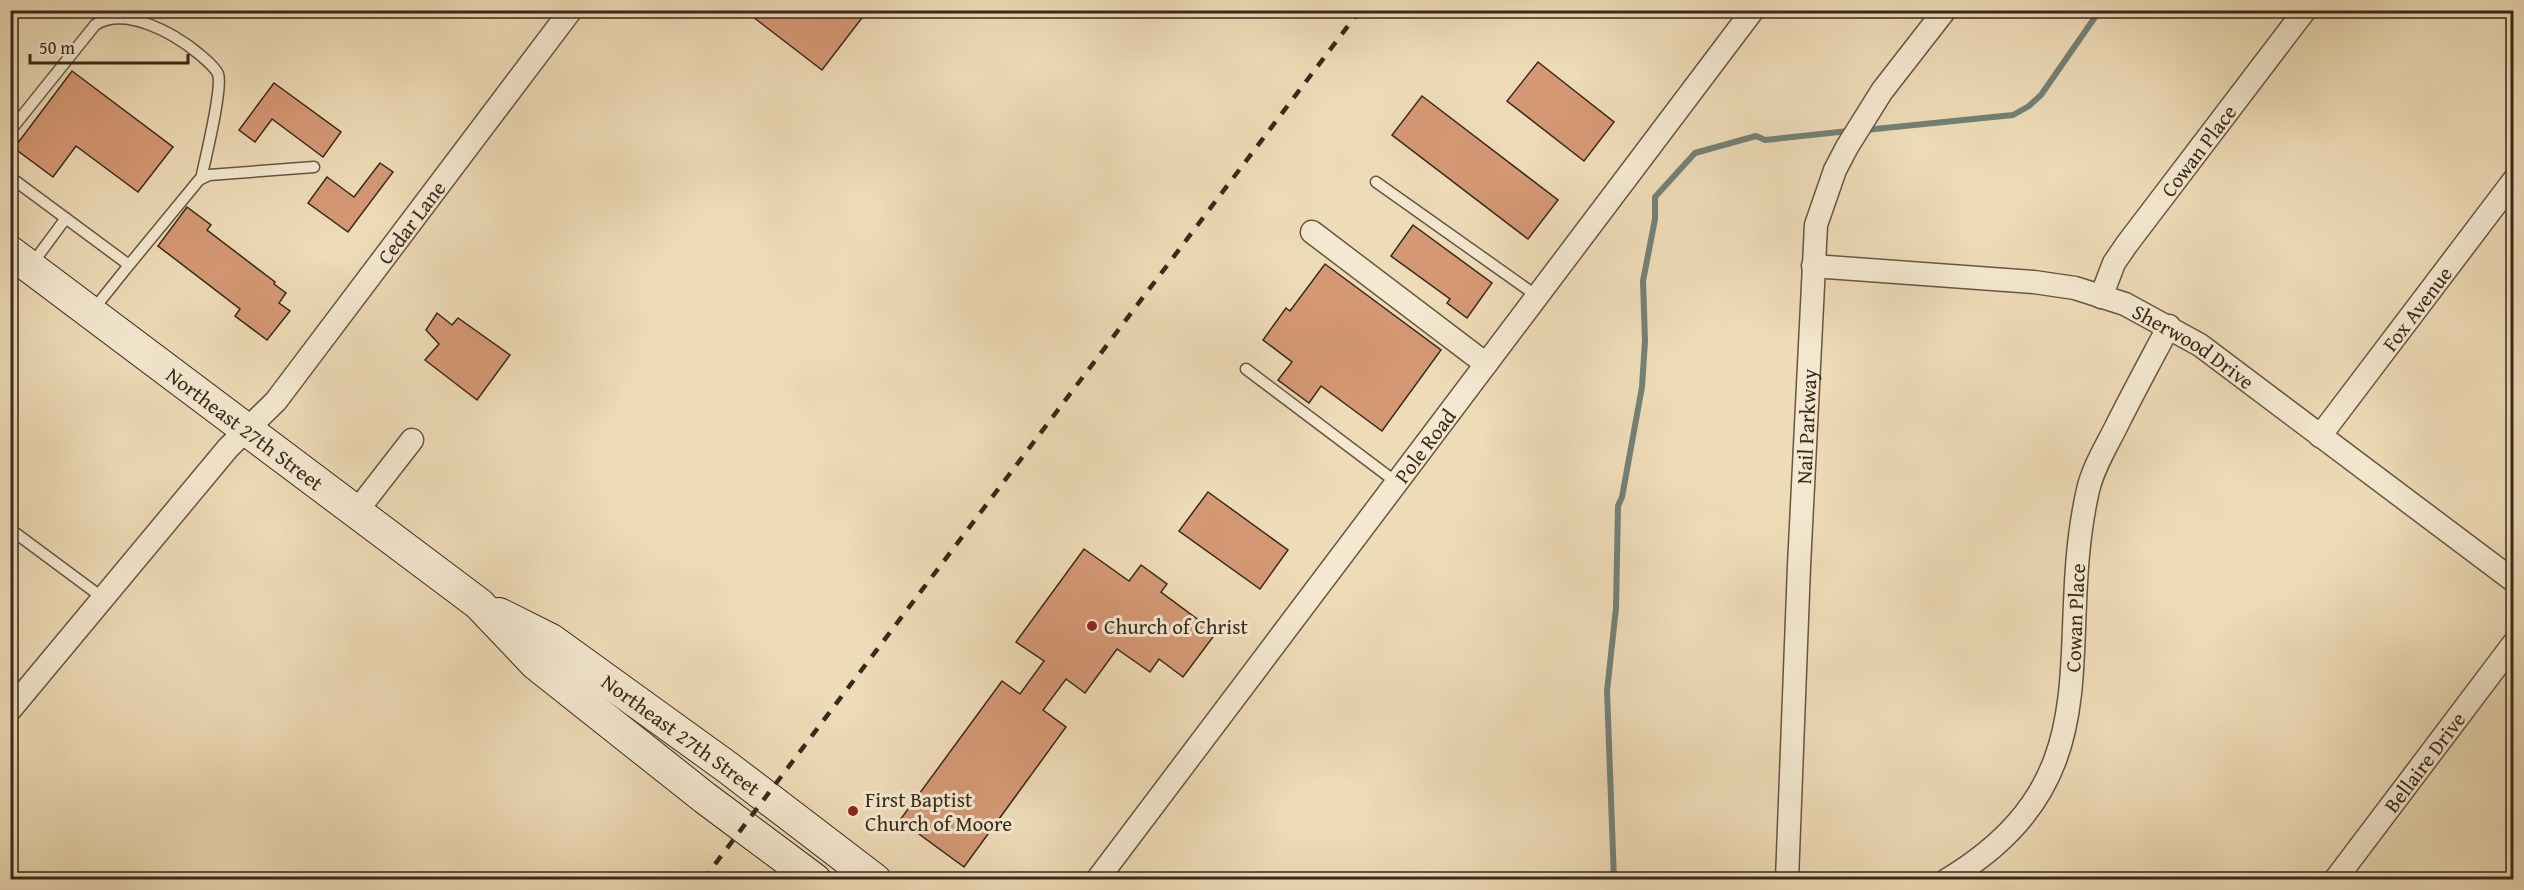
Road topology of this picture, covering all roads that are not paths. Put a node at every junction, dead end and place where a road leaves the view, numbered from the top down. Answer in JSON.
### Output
{"nodes":[{"id":1,"x":571,"y":10,"type":"edge"},
{"id":2,"x":1753,"y":10,"type":"edge"},
{"id":3,"x":1945,"y":10,"type":"edge"},
{"id":4,"x":2305,"y":10,"type":"edge"},
{"id":5,"x":10,"y":131,"type":"edge"},
{"id":6,"x":314,"y":167,"type":"dead end"},
{"id":7,"x":10,"y":177,"type":"edge"},
{"id":8,"x":201,"y":179,"type":"junction"},
{"id":9,"x":2514,"y":180,"type":"edge"},
{"id":10,"x":1376,"y":182,"type":"dead end"},
{"id":11,"x":66,"y":218,"type":"junction"},
{"id":12,"x":1312,"y":232,"type":"dead end"},
{"id":13,"x":20,"y":259,"type":"edge"},
{"id":14,"x":129,"y":265,"type":"junction"},
{"id":15,"x":1813,"y":266,"type":"junction"},
{"id":16,"x":1537,"y":296,"type":"junction"},
{"id":17,"x":2101,"y":297,"type":"junction"},
{"id":18,"x":91,"y":313,"type":"junction"},
{"id":19,"x":2169,"y":326,"type":"junction"},
{"id":20,"x":1486,"y":364,"type":"junction"},
{"id":21,"x":1246,"y":369,"type":"dead end"},
{"id":22,"x":247,"y":429,"type":"junction"},
{"id":23,"x":2320,"y":436,"type":"junction"},
{"id":24,"x":412,"y":440,"type":"dead end"},
{"id":25,"x":1396,"y":482,"type":"junction"},
{"id":26,"x":356,"y":512,"type":"junction"},
{"id":27,"x":10,"y":529,"type":"edge"},
{"id":28,"x":2514,"y":581,"type":"edge"},
{"id":29,"x":103,"y":598,"type":"junction"},
{"id":30,"x":479,"y":604,"type":"junction"},
{"id":31,"x":2514,"y":643,"type":"edge"},
{"id":32,"x":10,"y":710,"type":"edge"},
{"id":33,"x":815,"y":879,"type":"edge"},
{"id":34,"x":875,"y":879,"type":"edge"},
{"id":35,"x":1097,"y":879,"type":"edge"},
{"id":36,"x":1787,"y":879,"type":"edge"},
{"id":37,"x":1947,"y":879,"type":"edge"},
{"id":38,"x":2335,"y":879,"type":"edge"}],
"edges":[{"from":1,"to":22,"type":"street","name":"Cedar Lane"},
{"from":2,"to":16,"type":"street","name":"Pole Road"},
{"from":3,"to":15,"type":"street","name":"Nail Parkway"},
{"from":4,"to":17,"type":"street","name":"Cowan Place"},
{"from":5,"to":8,"type":"lane"},
{"from":6,"to":8,"type":"lane"},
{"from":7,"to":11,"type":"lane"},
{"from":8,"to":14,"type":"lane"},
{"from":9,"to":23,"type":"street","name":"Fox Avenue"},
{"from":10,"to":16,"type":"lane"},
{"from":11,"to":13,"type":"lane"},
{"from":11,"to":14,"type":"lane"},
{"from":12,"to":20,"type":"street"},
{"from":13,"to":18,"type":"main road","name":"Northeast 27th Street"},
{"from":14,"to":18,"type":"lane"},
{"from":15,"to":17,"type":"street","name":"Sherwood Drive"},
{"from":15,"to":36,"type":"street","name":"Nail Parkway"},
{"from":16,"to":20,"type":"street","name":"Pole Road"},
{"from":17,"to":19,"type":"street","name":"Sherwood Drive"},
{"from":18,"to":22,"type":"main road","name":"Northeast 27th Street"},
{"from":19,"to":23,"type":"street","name":"Sherwood Drive"},
{"from":19,"to":37,"type":"street","name":"Cowan Place"},
{"from":20,"to":25,"type":"street","name":"Pole Road"},
{"from":21,"to":25,"type":"lane"},
{"from":22,"to":26,"type":"main road","name":"Northeast 27th Street"},
{"from":22,"to":29,"type":"street","name":"Cedar Lane"},
{"from":23,"to":28,"type":"street","name":"Sherwood Drive"},
{"from":24,"to":26,"type":"street"},
{"from":25,"to":35,"type":"street","name":"Pole Road"},
{"from":26,"to":30,"type":"main road","name":"Northeast 27th Street"},
{"from":27,"to":29,"type":"lane"},
{"from":29,"to":32,"type":"street","name":"Cedar Lane"},
{"from":30,"to":33,"type":"main road","name":"Northeast 27th Street"},
{"from":30,"to":34,"type":"main road","name":"Northeast 27th Street"},
{"from":31,"to":38,"type":"street","name":"Bellaire Drive"}]}
